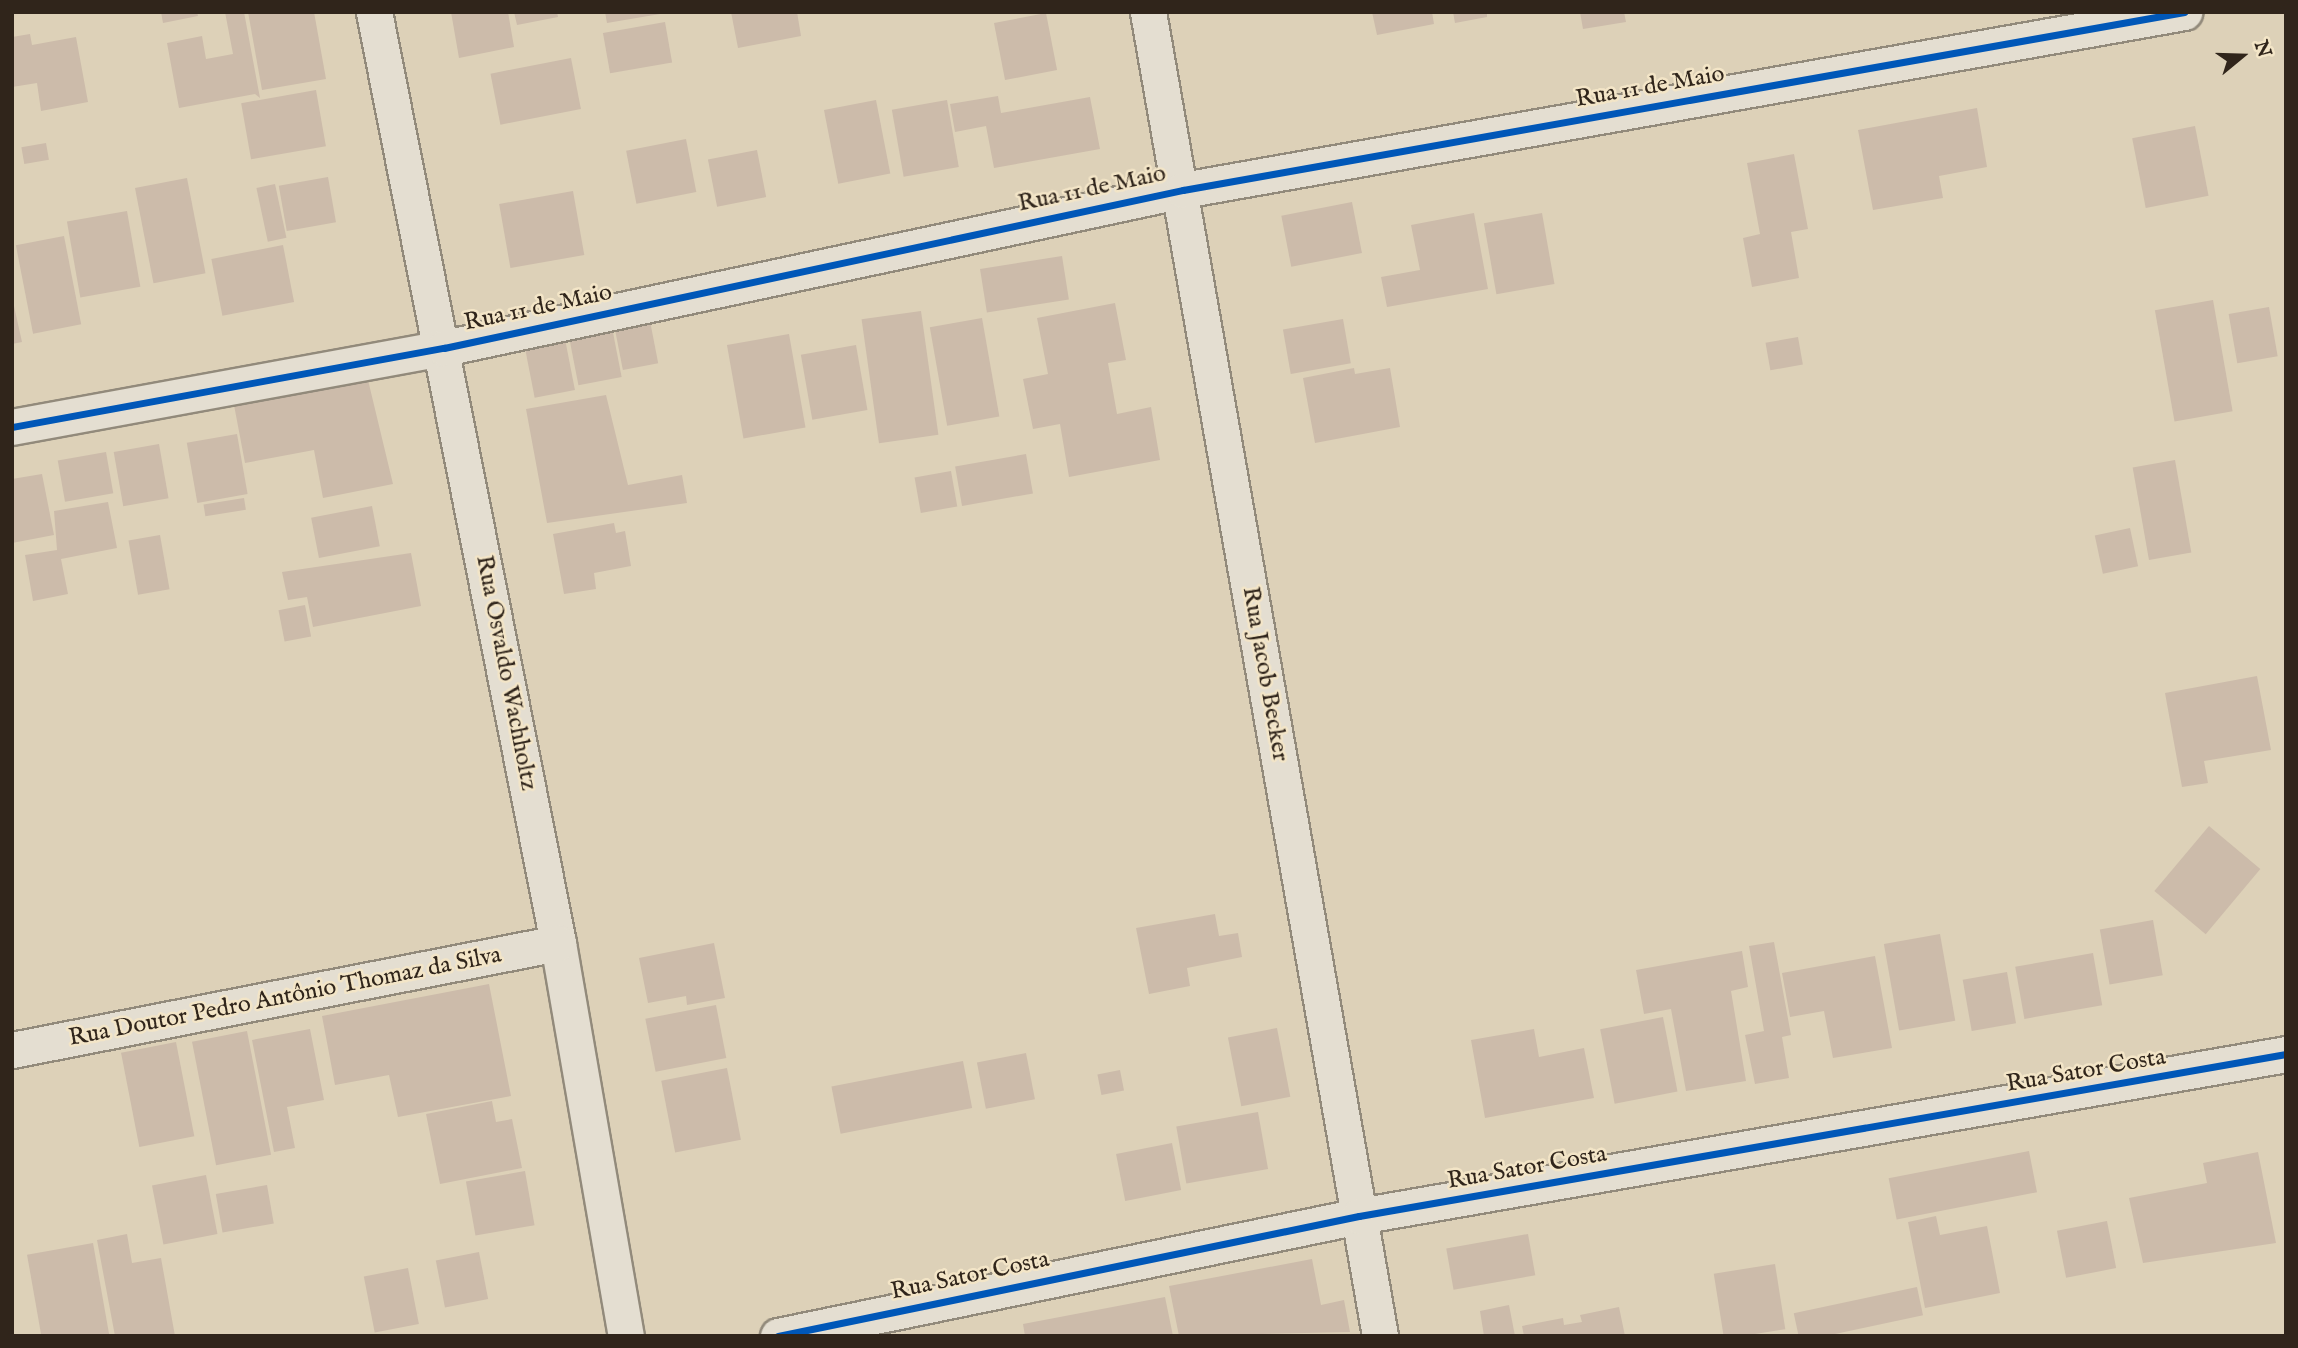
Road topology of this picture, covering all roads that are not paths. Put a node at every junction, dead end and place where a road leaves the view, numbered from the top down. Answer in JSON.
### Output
{"nodes":[{"id":1,"x":374,"y":12,"type":"edge"},
{"id":2,"x":1148,"y":12,"type":"edge"},
{"id":3,"x":2184,"y":12,"type":"edge"},
{"id":4,"x":1183,"y":190,"type":"junction"},
{"id":5,"x":444,"y":348,"type":"junction"},
{"id":6,"x":12,"y":426,"type":"edge"},
{"id":7,"x":558,"y":943,"type":"junction"},
{"id":8,"x":12,"y":1050,"type":"edge"},
{"id":9,"x":2286,"y":1054,"type":"edge"},
{"id":10,"x":1359,"y":1216,"type":"junction"},
{"id":11,"x":626,"y":1336,"type":"edge"},
{"id":12,"x":778,"y":1336,"type":"edge"},
{"id":13,"x":1380,"y":1336,"type":"edge"}],
"edges":[{"from":1,"to":5,"type":"street","name":"Rua Osvaldo Wachholtz"},
{"from":2,"to":4,"type":"street","name":"Rua Jacob Becker"},
{"from":3,"to":4,"type":"street","name":"Rua 11 de Maio"},
{"from":4,"to":5,"type":"street","name":"Rua 11 de Maio"},
{"from":4,"to":10,"type":"street","name":"Rua Jacob Becker"},
{"from":5,"to":6,"type":"street","name":"Rua 11 de Maio"},
{"from":5,"to":7,"type":"street","name":"Rua Osvaldo Wachholtz"},
{"from":7,"to":8,"type":"street","name":"Rua Doutor Pedro Antônio Thomaz da Silva"},
{"from":7,"to":11,"type":"street","name":"Rua Osvaldo Wachholtz"},
{"from":9,"to":10,"type":"street","name":"Rua Sator Costa"},
{"from":10,"to":12,"type":"street","name":"Rua Sator Costa"},
{"from":10,"to":13,"type":"street","name":"Rua Jacob Becker"}]}
